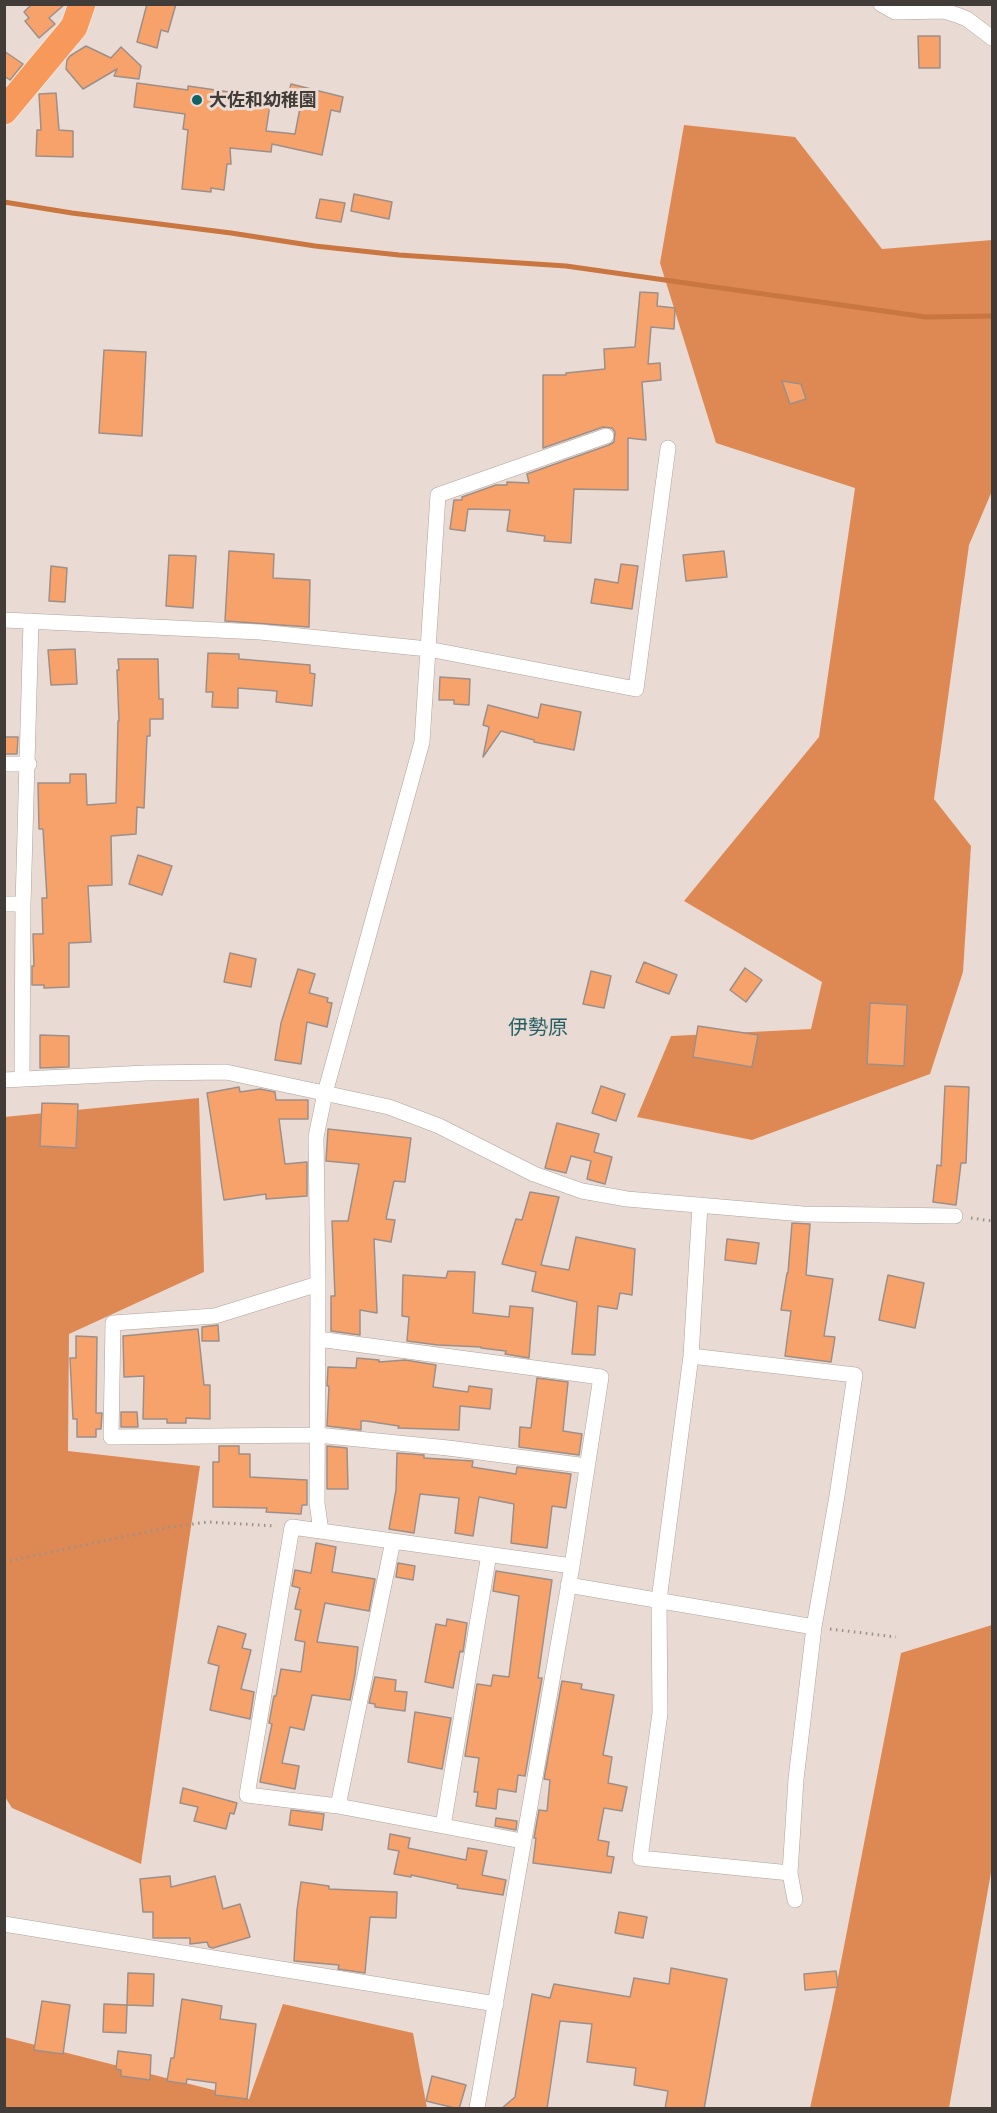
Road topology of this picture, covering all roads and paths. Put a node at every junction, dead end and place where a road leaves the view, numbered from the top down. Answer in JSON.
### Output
{"nodes":[{"id":1,"x":82,"y":4,"type":"edge"},
{"id":2,"x":881,"y":4,"type":"edge"},
{"id":3,"x":993,"y":38,"type":"edge"},
{"id":4,"x":4,"y":111,"type":"edge"},
{"id":5,"x":606,"y":436,"type":"dead end"},
{"id":6,"x":669,"y":448,"type":"dead end"},
{"id":7,"x":4,"y":620,"type":"edge"},
{"id":8,"x":32,"y":621,"type":"junction"},
{"id":9,"x":428,"y":649,"type":"junction"},
{"id":10,"x":4,"y":764,"type":"edge"},
{"id":11,"x":29,"y":764,"type":"junction"},
{"id":12,"x":4,"y":904,"type":"edge"},
{"id":13,"x":23,"y":904,"type":"junction"},
{"id":14,"x":22,"y":1079,"type":"junction"},
{"id":15,"x":4,"y":1080,"type":"edge"},
{"id":16,"x":324,"y":1093,"type":"junction"},
{"id":17,"x":700,"y":1205,"type":"junction"},
{"id":18,"x":955,"y":1216,"type":"joint"},
{"id":19,"x":993,"y":1221,"type":"edge"},
{"id":20,"x":318,"y":1284,"type":"junction"},
{"id":21,"x":318,"y":1339,"type":"junction"},
{"id":22,"x":691,"y":1356,"type":"junction"},
{"id":23,"x":317,"y":1435,"type":"junction"},
{"id":24,"x":587,"y":1466,"type":"junction"},
{"id":25,"x":292,"y":1527,"type":"junction"},
{"id":26,"x":321,"y":1531,"type":"junction"},
{"id":27,"x":393,"y":1541,"type":"junction"},
{"id":28,"x":489,"y":1554,"type":"junction"},
{"id":29,"x":4,"y":1562,"type":"edge"},
{"id":30,"x":572,"y":1566,"type":"junction"},
{"id":31,"x":568,"y":1585,"type":"junction"},
{"id":32,"x":659,"y":1600,"type":"junction"},
{"id":33,"x":814,"y":1627,"type":"junction"},
{"id":34,"x":896,"y":1637,"type":"dead end"},
{"id":35,"x":338,"y":1806,"type":"junction"},
{"id":36,"x":443,"y":1826,"type":"junction"},
{"id":37,"x":522,"y":1841,"type":"junction"},
{"id":38,"x":790,"y":1873,"type":"junction"},
{"id":39,"x":795,"y":1900,"type":"dead end"},
{"id":40,"x":4,"y":1924,"type":"edge"},
{"id":41,"x":496,"y":2004,"type":"junction"},
{"id":42,"x":477,"y":2109,"type":"edge"}],
"edges":[{"from":1,"to":4,"type":"highway"},
{"from":2,"to":3,"type":"street"},
{"from":5,"to":9,"type":"street"},
{"from":6,"to":9,"type":"street"},
{"from":7,"to":8,"type":"street"},
{"from":8,"to":9,"type":"street"},
{"from":8,"to":11,"type":"street"},
{"from":9,"to":16,"type":"street"},
{"from":10,"to":11,"type":"street"},
{"from":11,"to":13,"type":"street"},
{"from":12,"to":13,"type":"street"},
{"from":13,"to":14,"type":"street"},
{"from":14,"to":15,"type":"street"},
{"from":14,"to":16,"type":"street"},
{"from":16,"to":17,"type":"street"},
{"from":16,"to":20,"type":"street"},
{"from":17,"to":18,"type":"street"},
{"from":17,"to":22,"type":"street"},
{"from":18,"to":19,"type":"path"},
{"from":20,"to":21,"type":"street"},
{"from":20,"to":23,"type":"street"},
{"from":21,"to":23,"type":"street"},
{"from":21,"to":24,"type":"street"},
{"from":22,"to":32,"type":"street"},
{"from":22,"to":33,"type":"street"},
{"from":23,"to":24,"type":"street"},
{"from":23,"to":26,"type":"street"},
{"from":24,"to":30,"type":"street"},
{"from":25,"to":26,"type":"street"},
{"from":25,"to":29,"type":"path"},
{"from":25,"to":35,"type":"street"},
{"from":26,"to":27,"type":"street"},
{"from":27,"to":28,"type":"street"},
{"from":27,"to":35,"type":"street"},
{"from":28,"to":30,"type":"street"},
{"from":28,"to":36,"type":"street"},
{"from":30,"to":31,"type":"street"},
{"from":31,"to":32,"type":"street"},
{"from":31,"to":37,"type":"street"},
{"from":32,"to":33,"type":"street"},
{"from":32,"to":38,"type":"street"},
{"from":33,"to":34,"type":"path"},
{"from":33,"to":38,"type":"street"},
{"from":35,"to":36,"type":"street"},
{"from":36,"to":37,"type":"street"},
{"from":37,"to":41,"type":"street"},
{"from":38,"to":39,"type":"street"},
{"from":40,"to":41,"type":"street"},
{"from":41,"to":42,"type":"street"}]}
